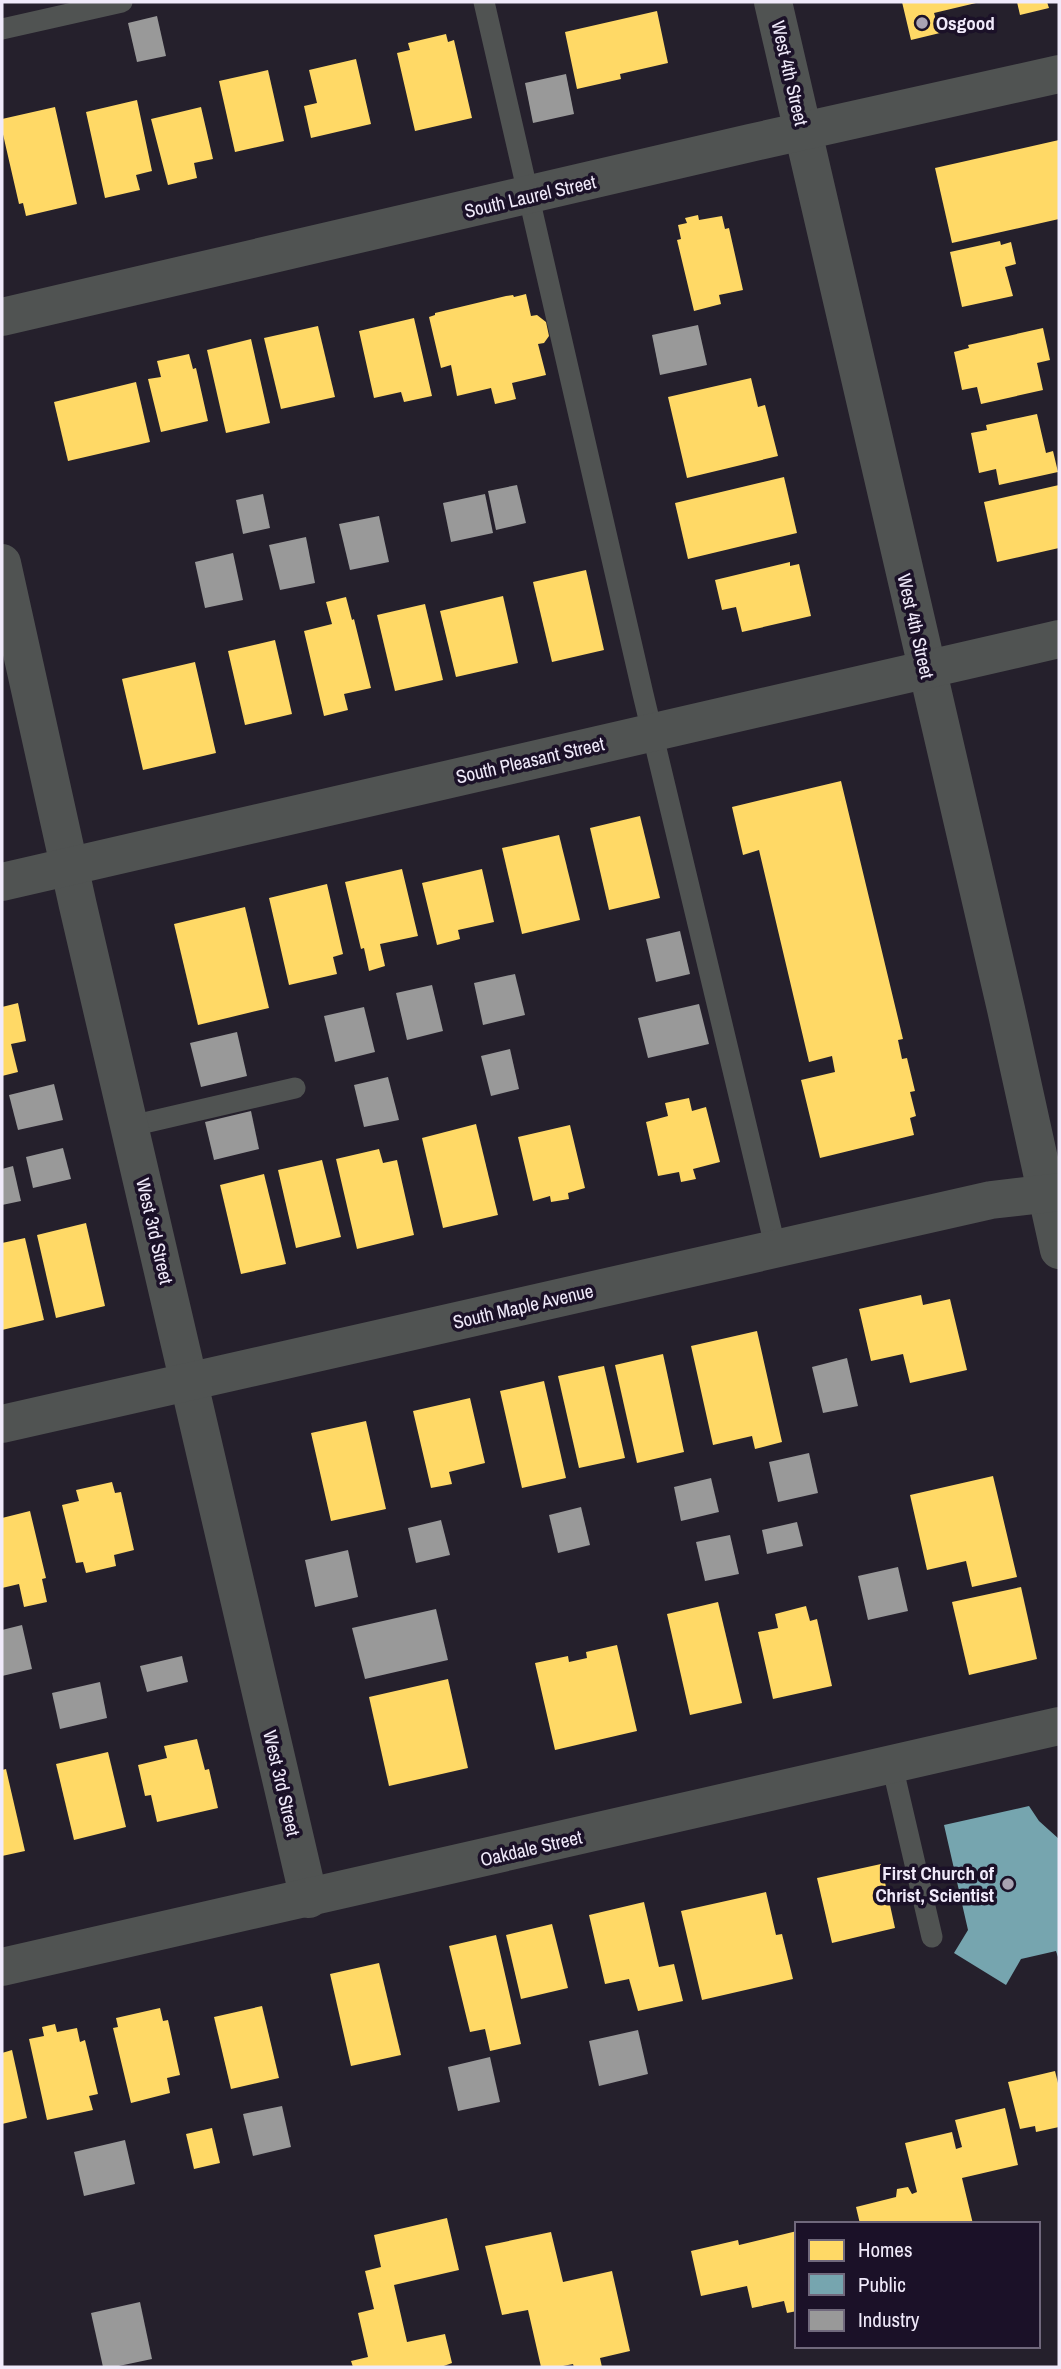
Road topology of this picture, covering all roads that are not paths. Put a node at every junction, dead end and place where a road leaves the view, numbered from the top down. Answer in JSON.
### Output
{"nodes":[{"id":1,"x":122,"y":2,"type":"edge"},
{"id":2,"x":484,"y":2,"type":"edge"},
{"id":3,"x":773,"y":2,"type":"edge"},
{"id":4,"x":2,"y":29,"type":"edge"},
{"id":5,"x":1059,"y":74,"type":"edge"},
{"id":6,"x":803,"y":131,"type":"junction"},
{"id":7,"x":528,"y":196,"type":"junction"},
{"id":8,"x":2,"y":317,"type":"edge"},
{"id":9,"x":2,"y":563,"type":"edge"},
{"id":10,"x":1059,"y":639,"type":"edge"},
{"id":11,"x":926,"y":670,"type":"junction"},
{"id":12,"x":653,"y":731,"type":"junction"},
{"id":13,"x":70,"y":867,"type":"junction"},
{"id":14,"x":2,"y":882,"type":"edge"},
{"id":15,"x":295,"y":1088,"type":"dead end"},
{"id":16,"x":131,"y":1126,"type":"junction"},
{"id":17,"x":1053,"y":1193,"type":"edge"},
{"id":18,"x":776,"y":1250,"type":"junction"},
{"id":19,"x":1059,"y":1250,"type":"edge"},
{"id":20,"x":189,"y":1382,"type":"junction"},
{"id":21,"x":2,"y":1424,"type":"edge"},
{"id":22,"x":1059,"y":1726,"type":"edge"},
{"id":23,"x":892,"y":1765,"type":"junction"},
{"id":24,"x":309,"y":1899,"type":"junction"},
{"id":25,"x":932,"y":1937,"type":"dead end"},
{"id":26,"x":2,"y":1968,"type":"edge"}],
"edges":[{"from":1,"to":4,"type":"lane"},
{"from":2,"to":7,"type":"lane"},
{"from":3,"to":6,"type":"street","name":"West 4th Street"},
{"from":5,"to":6,"type":"street","name":"South Laurel Street"},
{"from":6,"to":7,"type":"street","name":"South Laurel Street"},
{"from":6,"to":11,"type":"street","name":"West 4th Street"},
{"from":7,"to":8,"type":"street","name":"South Laurel Street"},
{"from":7,"to":12,"type":"lane"},
{"from":9,"to":13,"type":"street","name":"West 3rd Street"},
{"from":10,"to":11,"type":"street","name":"South Pleasant Street"},
{"from":11,"to":12,"type":"street","name":"South Pleasant Street"},
{"from":11,"to":17,"type":"street","name":"West 4th Street"},
{"from":12,"to":13,"type":"street","name":"South Pleasant Street"},
{"from":12,"to":18,"type":"lane"},
{"from":13,"to":14,"type":"street","name":"South Pleasant Street"},
{"from":13,"to":16,"type":"street","name":"West 3rd Street"},
{"from":15,"to":16,"type":"lane"},
{"from":16,"to":20,"type":"street","name":"West 3rd Street"},
{"from":17,"to":18,"type":"street","name":"South Maple Avenue"},
{"from":17,"to":19,"type":"street","name":"West 4th Street"},
{"from":18,"to":20,"type":"street","name":"South Maple Avenue"},
{"from":20,"to":21,"type":"street","name":"South Maple Avenue"},
{"from":20,"to":24,"type":"street","name":"West 3rd Street"},
{"from":22,"to":23,"type":"street","name":"Oakdale Street"},
{"from":23,"to":24,"type":"street","name":"Oakdale Street"},
{"from":23,"to":25,"type":"lane"},
{"from":24,"to":26,"type":"street","name":"Oakdale Street"}]}
